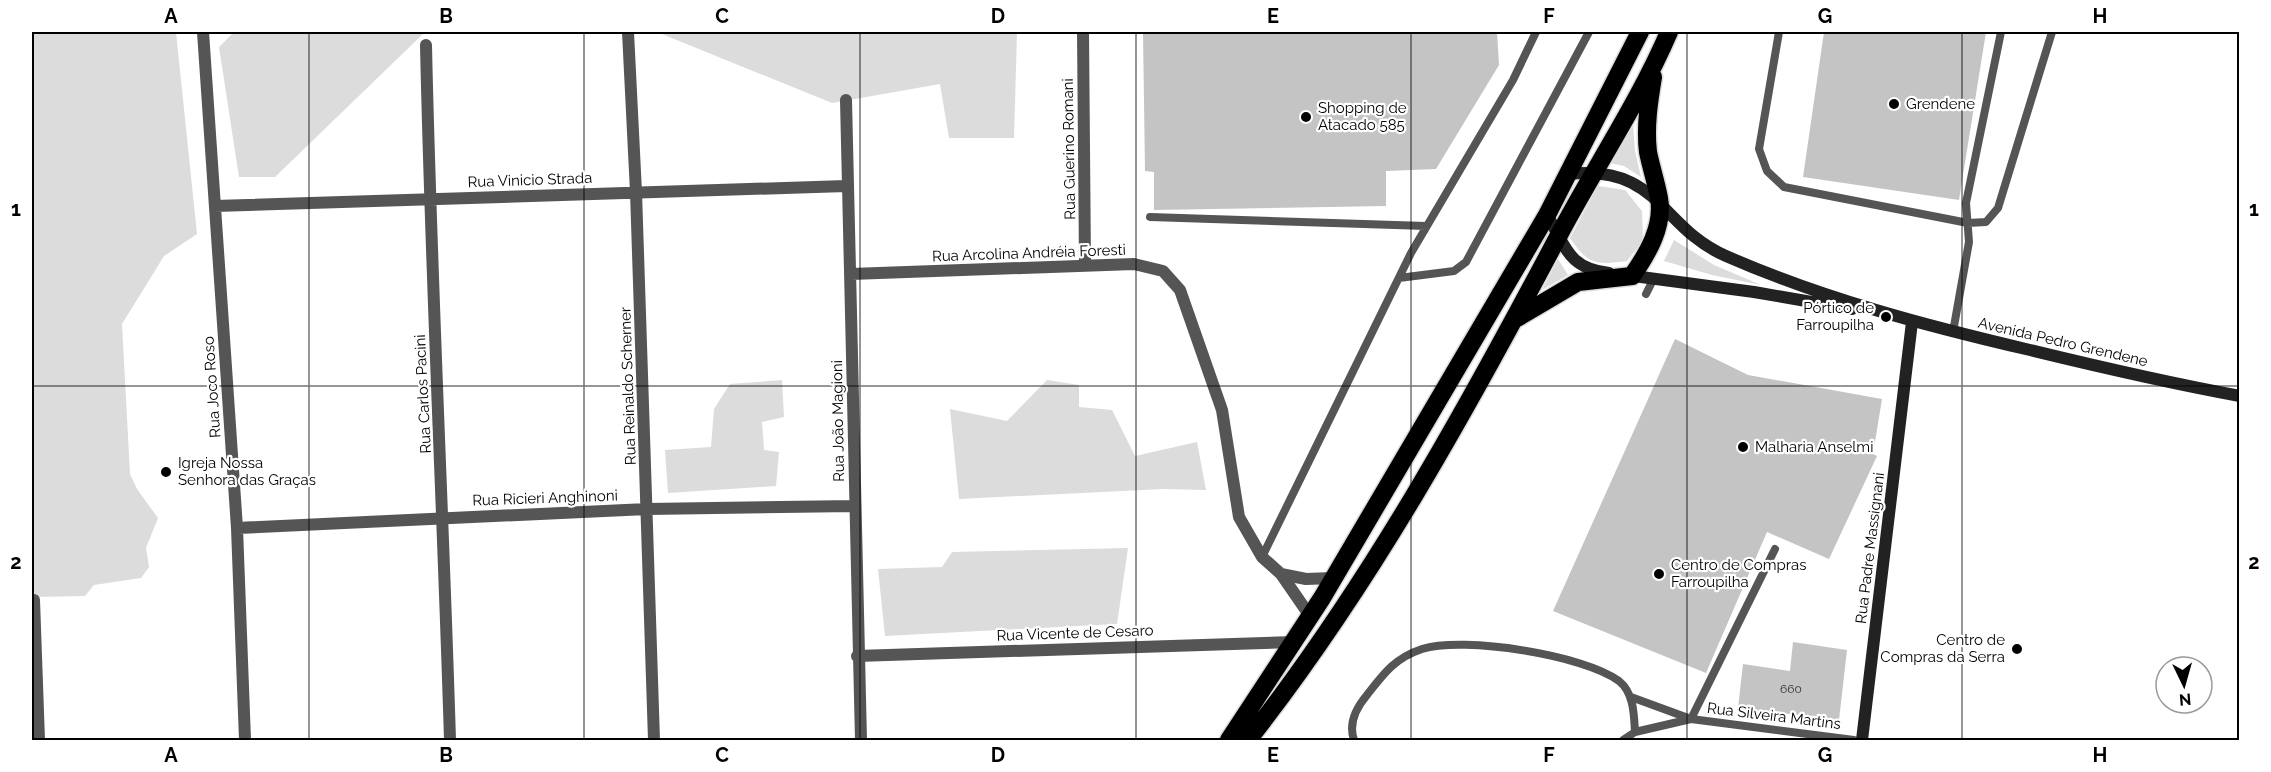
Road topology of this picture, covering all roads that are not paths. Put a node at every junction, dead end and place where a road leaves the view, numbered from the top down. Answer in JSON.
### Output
{"nodes":[{"id":1,"x":203,"y":32,"type":"edge"},
{"id":2,"x":628,"y":32,"type":"edge"},
{"id":3,"x":1083,"y":32,"type":"edge"},
{"id":4,"x":1536,"y":32,"type":"edge"},
{"id":5,"x":1589,"y":32,"type":"edge"},
{"id":6,"x":1640,"y":32,"type":"edge"},
{"id":7,"x":1669,"y":32,"type":"edge"},
{"id":8,"x":1779,"y":32,"type":"edge"},
{"id":9,"x":2001,"y":32,"type":"edge"},
{"id":10,"x":2052,"y":32,"type":"edge"},
{"id":11,"x":426,"y":45,"type":"dead end"},
{"id":12,"x":1654,"y":66,"type":"junction"},
{"id":13,"x":846,"y":100,"type":"dead end"},
{"id":14,"x":1593,"y":171,"type":"junction"},
{"id":15,"x":1569,"y":174,"type":"junction"},
{"id":16,"x":846,"y":186,"type":"junction"},
{"id":17,"x":636,"y":192,"type":"junction"},
{"id":18,"x":429,"y":198,"type":"junction"},
{"id":19,"x":1659,"y":201,"type":"junction"},
{"id":20,"x":215,"y":206,"type":"junction"},
{"id":21,"x":1547,"y":215,"type":"junction"},
{"id":22,"x":1150,"y":218,"type":"dead end"},
{"id":23,"x":1968,"y":223,"type":"junction"},
{"id":24,"x":1426,"y":226,"type":"junction"},
{"id":25,"x":1559,"y":234,"type":"junction"},
{"id":26,"x":1085,"y":265,"type":"junction"},
{"id":27,"x":850,"y":274,"type":"junction"},
{"id":28,"x":1632,"y":276,"type":"junction"},
{"id":29,"x":1399,"y":278,"type":"junction"},
{"id":30,"x":1654,"y":278,"type":"junction"},
{"id":31,"x":1646,"y":294,"type":"dead end"},
{"id":32,"x":1881,"y":314,"type":"junction"},
{"id":33,"x":1515,"y":319,"type":"junction"},
{"id":34,"x":1912,"y":322,"type":"junction"},
{"id":35,"x":1953,"y":332,"type":"junction"},
{"id":36,"x":2240,"y":396,"type":"edge"},
{"id":37,"x":854,"y":506,"type":"junction"},
{"id":38,"x":647,"y":509,"type":"junction"},
{"id":39,"x":444,"y":517,"type":"junction"},
{"id":40,"x":237,"y":528,"type":"junction"},
{"id":41,"x":1774,"y":549,"type":"dead end"},
{"id":42,"x":1262,"y":557,"type":"junction"},
{"id":43,"x":1281,"y":574,"type":"junction"},
{"id":44,"x":1333,"y":578,"type":"junction"},
{"id":45,"x":34,"y":600,"type":"dead end"},
{"id":46,"x":1310,"y":616,"type":"junction"},
{"id":47,"x":1293,"y":642,"type":"junction"},
{"id":48,"x":857,"y":656,"type":"junction"},
{"id":49,"x":1631,"y":697,"type":"junction"},
{"id":50,"x":1691,"y":719,"type":"junction"},
{"id":51,"x":1635,"y":732,"type":"junction"},
{"id":52,"x":39,"y":741,"type":"edge"},
{"id":53,"x":244,"y":741,"type":"edge"},
{"id":54,"x":450,"y":741,"type":"edge"},
{"id":55,"x":654,"y":741,"type":"edge"},
{"id":56,"x":861,"y":741,"type":"edge"},
{"id":57,"x":1229,"y":741,"type":"edge"},
{"id":58,"x":1248,"y":741,"type":"edge"},
{"id":59,"x":1354,"y":741,"type":"edge"},
{"id":60,"x":1623,"y":741,"type":"edge"},
{"id":61,"x":1854,"y":741,"type":"edge"},
{"id":62,"x":1862,"y":741,"type":"edge"}],
"edges":[{"from":1,"to":20,"type":"street","name":"Rua Joco Roso"},
{"from":2,"to":17,"type":"street","name":"Rua Reinaldo Scherner"},
{"from":3,"to":26,"type":"street","name":"Rua Guerino Romani"},
{"from":4,"to":24,"type":"lane"},
{"from":5,"to":29,"type":"lane"},
{"from":6,"to":15,"type":"highway"},
{"from":7,"to":12,"type":"highway"},
{"from":8,"to":23,"type":"lane"},
{"from":9,"to":23,"type":"lane"},
{"from":10,"to":23,"type":"lane"},
{"from":11,"to":18,"type":"street","name":"Rua Carlos Pacini"},
{"from":12,"to":14,"type":"highway"},
{"from":12,"to":19,"type":"highway"},
{"from":13,"to":16,"type":"street","name":"Rua João Magioni"},
{"from":14,"to":15,"type":"main road","name":"Avenida Pedro Grendene"},
{"from":14,"to":19,"type":"main road","name":"Avenida Pedro Grendene"},
{"from":14,"to":25,"type":"highway"},
{"from":15,"to":21,"type":"highway"},
{"from":16,"to":17,"type":"street","name":"Rua Vinicio Strada"},
{"from":16,"to":27,"type":"street","name":"Rua João Magioni"},
{"from":17,"to":18,"type":"street","name":"Rua Vinicio Strada"},
{"from":17,"to":38,"type":"street","name":"Rua Reinaldo Scherner"},
{"from":18,"to":20,"type":"street","name":"Rua Vinicio Strada"},
{"from":18,"to":39,"type":"street","name":"Rua Carlos Pacini"},
{"from":19,"to":28,"type":"highway"},
{"from":19,"to":32,"type":"main road","name":"Avenida Pedro Grendene"},
{"from":20,"to":40,"type":"street","name":"Rua Joco Roso"},
{"from":21,"to":25,"type":"main road","name":"Avenida Pedro Grendene"},
{"from":21,"to":44,"type":"highway"},
{"from":22,"to":24,"type":"lane"},
{"from":23,"to":35,"type":"lane"},
{"from":24,"to":29,"type":"lane"},
{"from":25,"to":28,"type":"main road","name":"Avenida Pedro Grendene"},
{"from":25,"to":33,"type":"highway"},
{"from":26,"to":27,"type":"street","name":"Rua Arcolina Andréia Foresti"},
{"from":26,"to":42,"type":"street","name":"Rua Arcolina Andréia Foresti"},
{"from":27,"to":37,"type":"street","name":"Rua João Magioni"},
{"from":28,"to":30,"type":"main road","name":"Avenida Pedro Grendene"},
{"from":28,"to":33,"type":"highway"},
{"from":29,"to":42,"type":"lane"},
{"from":30,"to":31,"type":"lane"},
{"from":30,"to":32,"type":"main road","name":"Avenida Pedro Grendene"},
{"from":32,"to":34,"type":"main road","name":"Avenida Pedro Grendene"},
{"from":33,"to":58,"type":"highway"},
{"from":34,"to":35,"type":"main road","name":"Avenida Pedro Grendene"},
{"from":34,"to":62,"type":"main road","name":"Rua Padre Massignani"},
{"from":35,"to":36,"type":"main road","name":"Avenida Pedro Grendene"},
{"from":37,"to":38,"type":"street","name":"Rua Ricieri Anghinoni"},
{"from":37,"to":48,"type":"street","name":"Rua João Magioni"},
{"from":38,"to":39,"type":"street","name":"Rua Ricieri Anghinoni"},
{"from":38,"to":55,"type":"street","name":"Rua Reinaldo Scherner"},
{"from":39,"to":40,"type":"street","name":"Rua Ricieri Anghinoni"},
{"from":39,"to":54,"type":"street","name":"Rua Carlos Pacini"},
{"from":40,"to":53,"type":"street","name":"Rua Joco Roso"},
{"from":41,"to":50,"type":"lane"},
{"from":42,"to":43,"type":"street","name":"Rua Arcolina Andréia Foresti"},
{"from":43,"to":44,"type":"street"},
{"from":43,"to":46,"type":"street","name":"Rua Arcolina Andréia Foresti"},
{"from":44,"to":46,"type":"highway"},
{"from":45,"to":52,"type":"street"},
{"from":46,"to":47,"type":"highway"},
{"from":47,"to":48,"type":"street","name":"Rua Vicente de Cesaro"},
{"from":47,"to":57,"type":"highway"},
{"from":48,"to":56,"type":"street","name":"Rua João Magioni"},
{"from":49,"to":50,"type":"lane"},
{"from":49,"to":51,"type":"lane"},
{"from":49,"to":59,"type":"lane"},
{"from":50,"to":51,"type":"lane"},
{"from":50,"to":61,"type":"lane","name":"Rua Silveira Martins"},
{"from":51,"to":60,"type":"lane"}]}
